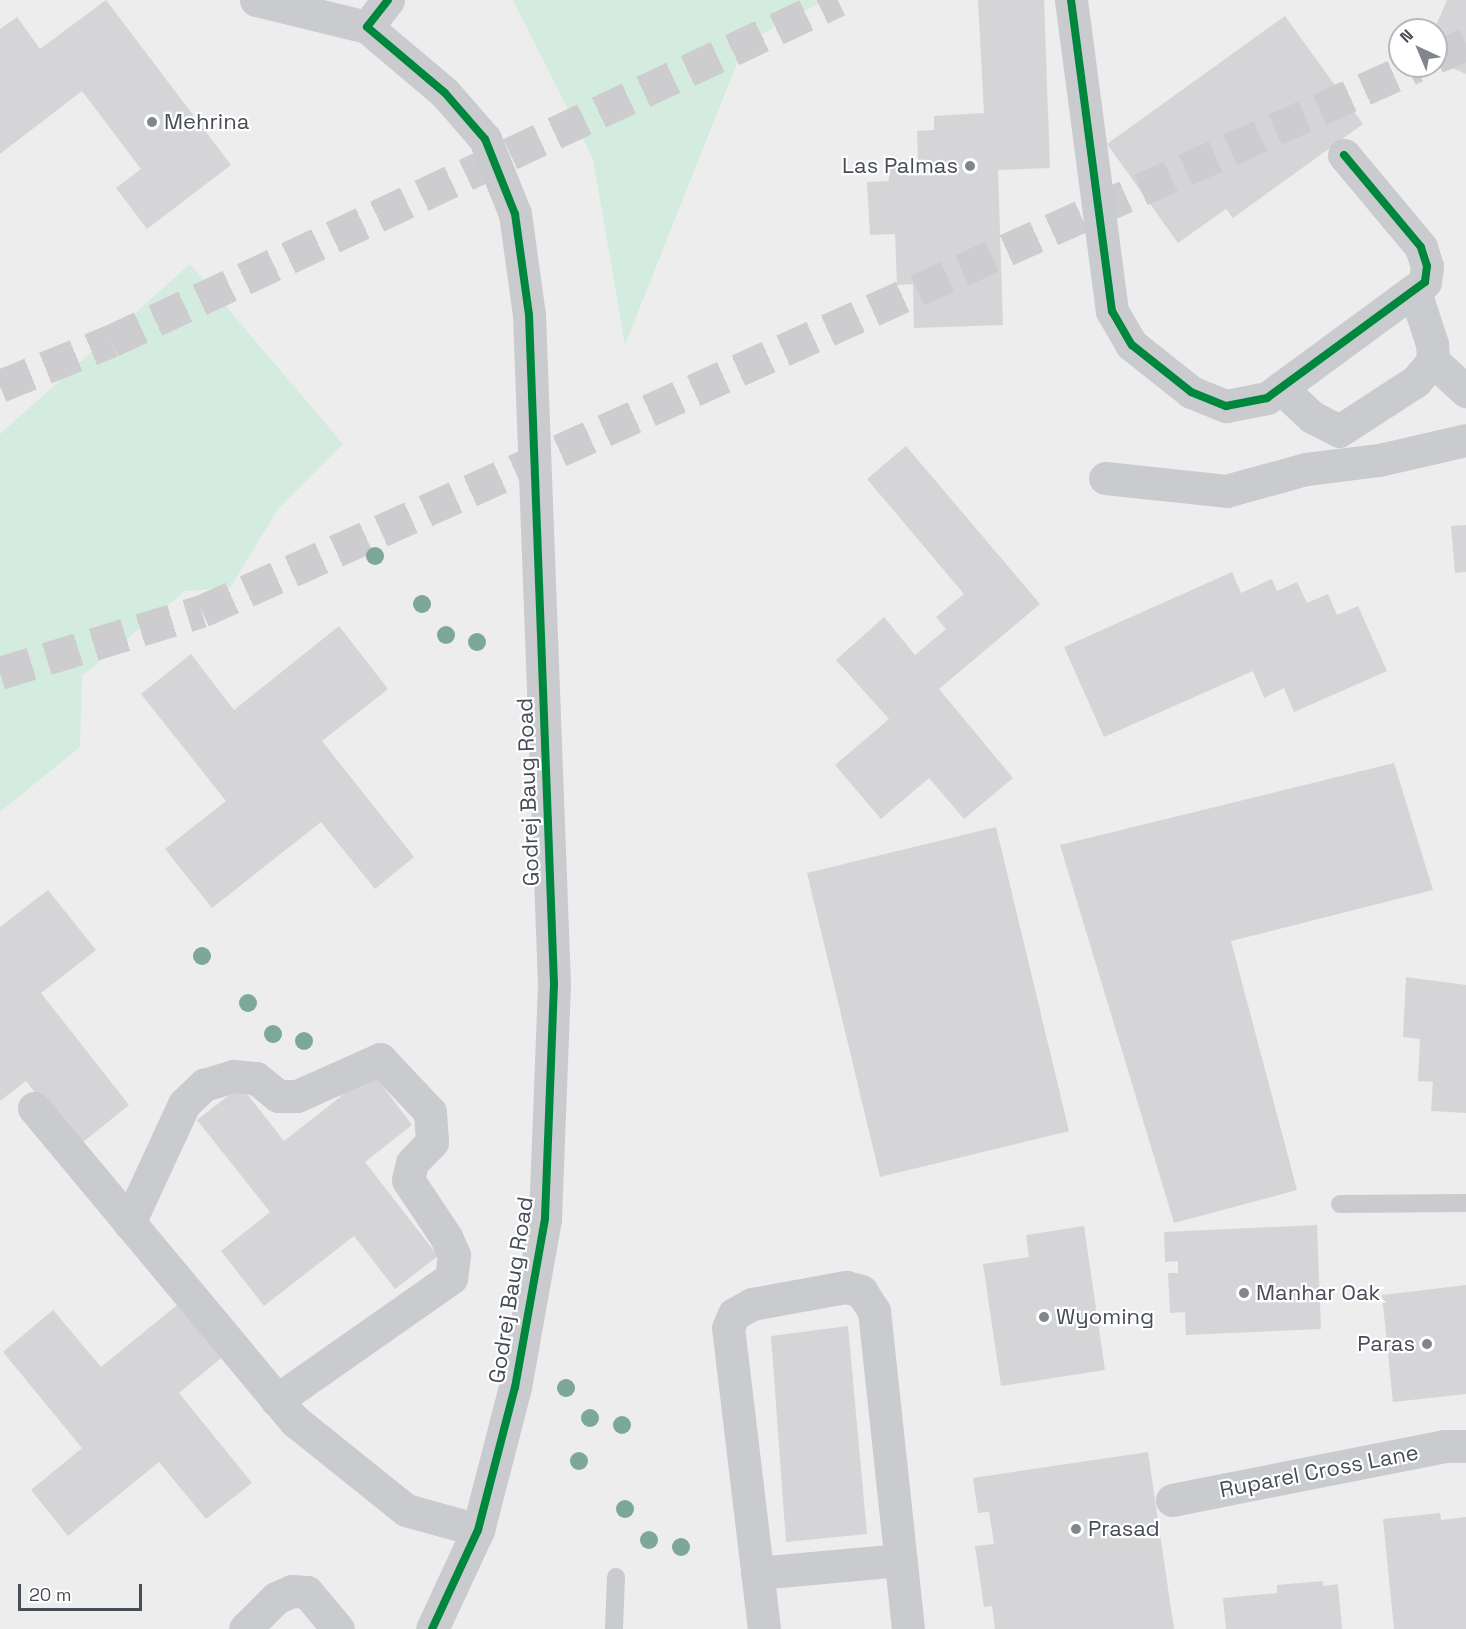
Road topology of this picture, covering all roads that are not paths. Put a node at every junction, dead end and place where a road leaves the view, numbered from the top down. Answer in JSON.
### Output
{"nodes":[{"id":1,"x":256,"y":0,"type":"edge"},
{"id":2,"x":388,"y":0,"type":"edge"},
{"id":3,"x":1071,"y":0,"type":"edge"},
{"id":4,"x":367,"y":27,"type":"junction"},
{"id":5,"x":1344,"y":155,"type":"dead end"},
{"id":6,"x":1415,"y":292,"type":"junction"},
{"id":7,"x":1433,"y":361,"type":"junction"},
{"id":8,"x":1281,"y":388,"type":"junction"},
{"id":9,"x":1466,"y":391,"type":"edge"},
{"id":10,"x":1466,"y":440,"type":"edge"},
{"id":11,"x":1105,"y":478,"type":"dead end"},
{"id":12,"x":34,"y":1108,"type":"dead end"},
{"id":13,"x":1466,"y":1203,"type":"edge"},
{"id":14,"x":1340,"y":1204,"type":"dead end"},
{"id":15,"x":129,"y":1223,"type":"junction"},
{"id":16,"x":277,"y":1400,"type":"junction"},
{"id":17,"x":1466,"y":1446,"type":"edge"},
{"id":18,"x":1172,"y":1500,"type":"dead end"},
{"id":19,"x":478,"y":1530,"type":"junction"},
{"id":20,"x":900,"y":1560,"type":"junction"},
{"id":21,"x":757,"y":1573,"type":"junction"},
{"id":22,"x":616,"y":1577,"type":"dead end"},
{"id":23,"x":245,"y":1629,"type":"edge"},
{"id":24,"x":338,"y":1629,"type":"edge"},
{"id":25,"x":432,"y":1629,"type":"edge"},
{"id":26,"x":614,"y":1629,"type":"edge"},
{"id":27,"x":764,"y":1629,"type":"edge"},
{"id":28,"x":908,"y":1629,"type":"edge"}],
"edges":[{"from":1,"to":4,"type":"street"},
{"from":2,"to":4,"type":"street"},
{"from":3,"to":8,"type":"street"},
{"from":4,"to":19,"type":"street","name":"Godrej Baug Road"},
{"from":5,"to":6,"type":"street"},
{"from":6,"to":7,"type":"street"},
{"from":6,"to":8,"type":"street"},
{"from":7,"to":8,"type":"street"},
{"from":7,"to":9,"type":"street"},
{"from":10,"to":11,"type":"street"},
{"from":12,"to":15,"type":"street"},
{"from":13,"to":14,"type":"lane"},
{"from":15,"to":16,"type":"street"},
{"from":15,"to":16,"type":"street"},
{"from":16,"to":19,"type":"street"},
{"from":17,"to":18,"type":"street","name":"Ruparel Cross Lane"},
{"from":19,"to":25,"type":"street","name":"Godrej Baug Road"},
{"from":20,"to":21,"type":"street"},
{"from":20,"to":21,"type":"street"},
{"from":20,"to":28,"type":"street"},
{"from":21,"to":27,"type":"street"},
{"from":22,"to":26,"type":"lane"},
{"from":23,"to":24,"type":"street"}]}
